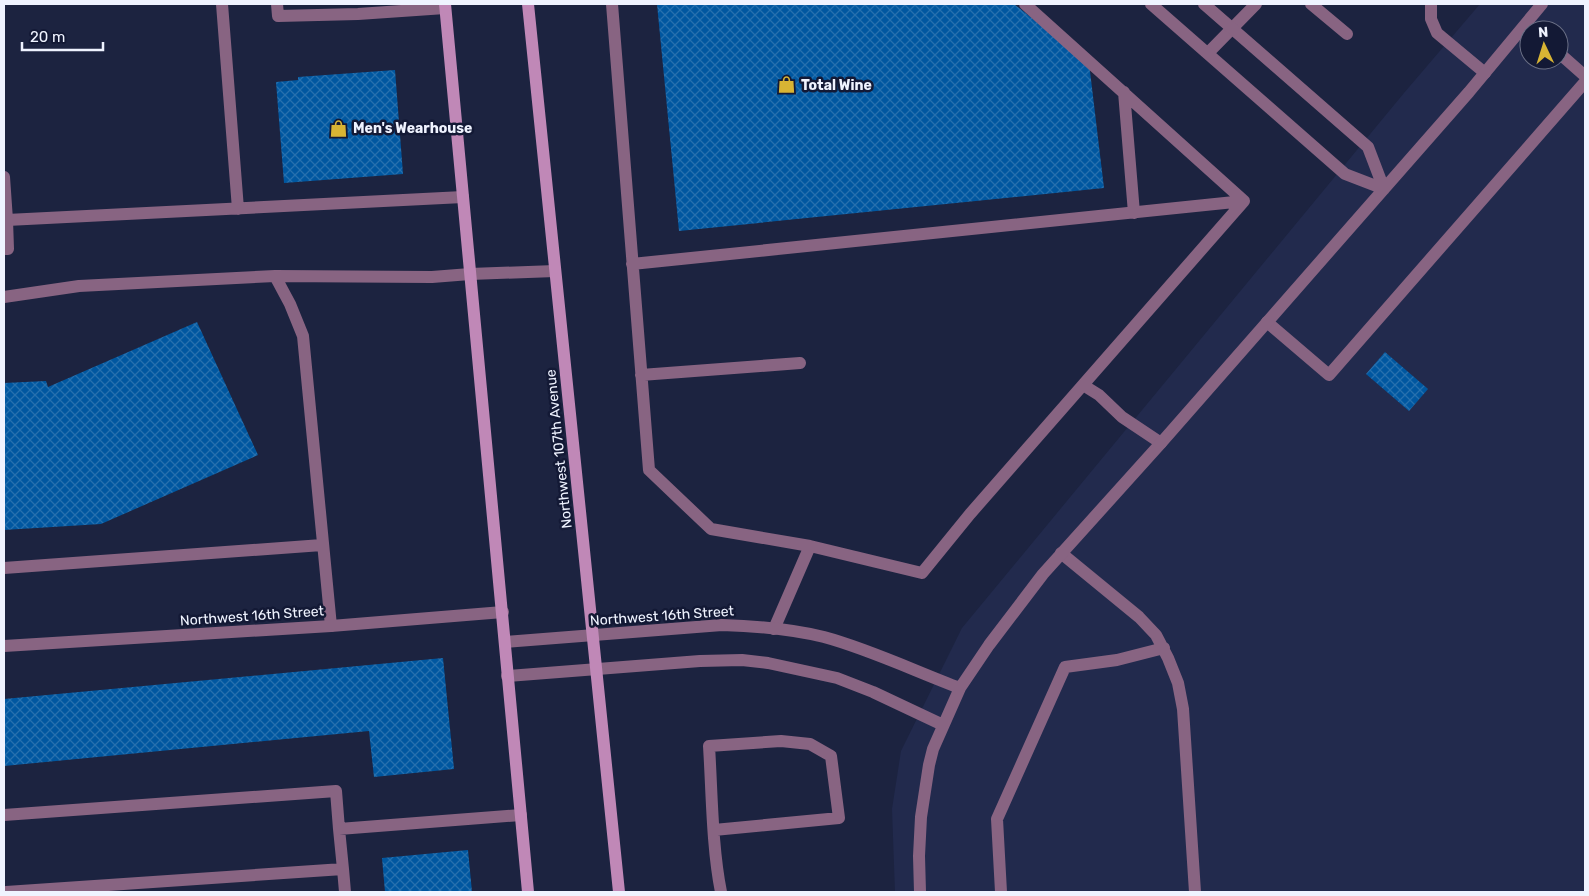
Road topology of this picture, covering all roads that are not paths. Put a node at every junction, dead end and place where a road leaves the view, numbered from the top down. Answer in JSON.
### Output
{"nodes":[{"id":1,"x":222,"y":4,"type":"edge"},
{"id":2,"x":277,"y":4,"type":"edge"},
{"id":3,"x":528,"y":4,"type":"edge"},
{"id":4,"x":612,"y":4,"type":"edge"},
{"id":5,"x":1025,"y":4,"type":"edge"},
{"id":6,"x":1151,"y":4,"type":"edge"},
{"id":7,"x":1204,"y":4,"type":"edge"},
{"id":8,"x":1256,"y":4,"type":"edge"},
{"id":9,"x":1312,"y":4,"type":"edge"},
{"id":10,"x":1431,"y":4,"type":"edge"},
{"id":11,"x":1542,"y":4,"type":"edge"},
{"id":12,"x":445,"y":6,"type":"edge"},
{"id":13,"x":358,"y":9,"type":"edge"},
{"id":14,"x":1533,"y":20,"type":"edge"},
{"id":15,"x":1232,"y":28,"type":"junction"},
{"id":16,"x":1347,"y":34,"type":"dead end"},
{"id":17,"x":1519,"y":37,"type":"edge"},
{"id":18,"x":1208,"y":53,"type":"junction"},
{"id":19,"x":1569,"y":62,"type":"edge"},
{"id":20,"x":1485,"y":72,"type":"junction"},
{"id":21,"x":1585,"y":76,"type":"edge"},
{"id":22,"x":1585,"y":82,"type":"edge"},
{"id":23,"x":1124,"y":92,"type":"junction"},
{"id":24,"x":4,"y":177,"type":"edge"},
{"id":25,"x":1384,"y":189,"type":"junction"},
{"id":26,"x":463,"y":197,"type":"junction"},
{"id":27,"x":1244,"y":201,"type":"junction"},
{"id":28,"x":238,"y":208,"type":"junction"},
{"id":29,"x":1134,"y":213,"type":"junction"},
{"id":30,"x":6,"y":220,"type":"junction"},
{"id":31,"x":4,"y":249,"type":"edge"},
{"id":32,"x":632,"y":264,"type":"junction"},
{"id":33,"x":556,"y":271,"type":"junction"},
{"id":34,"x":470,"y":274,"type":"junction"},
{"id":35,"x":274,"y":276,"type":"junction"},
{"id":36,"x":4,"y":297,"type":"edge"},
{"id":37,"x":1267,"y":322,"type":"junction"},
{"id":38,"x":800,"y":363,"type":"dead end"},
{"id":39,"x":641,"y":375,"type":"junction"},
{"id":40,"x":1083,"y":385,"type":"junction"},
{"id":41,"x":1161,"y":443,"type":"junction"},
{"id":42,"x":322,"y":545,"type":"junction"},
{"id":43,"x":810,"y":546,"type":"junction"},
{"id":44,"x":1061,"y":553,"type":"junction"},
{"id":45,"x":4,"y":568,"type":"edge"},
{"id":46,"x":502,"y":612,"type":"junction"},
{"id":47,"x":331,"y":626,"type":"junction"},
{"id":48,"x":774,"y":628,"type":"junction"},
{"id":49,"x":593,"y":636,"type":"junction"},
{"id":50,"x":505,"y":642,"type":"junction"},
{"id":51,"x":4,"y":646,"type":"edge"},
{"id":52,"x":1164,"y":648,"type":"junction"},
{"id":53,"x":596,"y":668,"type":"junction"},
{"id":54,"x":507,"y":676,"type":"junction"},
{"id":55,"x":960,"y":688,"type":"junction"},
{"id":56,"x":943,"y":725,"type":"junction"},
{"id":57,"x":4,"y":815,"type":"edge"},
{"id":58,"x":521,"y":815,"type":"junction"},
{"id":59,"x":339,"y":829,"type":"junction"},
{"id":60,"x":714,"y":830,"type":"junction"},
{"id":61,"x":343,"y":869,"type":"junction"},
{"id":62,"x":6,"y":892,"type":"edge"},
{"id":63,"x":345,"y":892,"type":"edge"},
{"id":64,"x":528,"y":892,"type":"edge"},
{"id":65,"x":619,"y":892,"type":"edge"},
{"id":66,"x":721,"y":892,"type":"edge"},
{"id":67,"x":919,"y":892,"type":"edge"},
{"id":68,"x":1001,"y":892,"type":"edge"},
{"id":69,"x":1195,"y":892,"type":"edge"}],
"edges":[{"from":1,"to":28,"type":"street"},
{"from":2,"to":13,"type":"street"},
{"from":3,"to":33,"type":"main road","name":"Northwest 107th Avenue"},
{"from":4,"to":32,"type":"street"},
{"from":5,"to":23,"type":"street"},
{"from":6,"to":18,"type":"street"},
{"from":7,"to":15,"type":"street"},
{"from":8,"to":15,"type":"street"},
{"from":9,"to":16,"type":"street"},
{"from":10,"to":20,"type":"street"},
{"from":11,"to":14,"type":"street"},
{"from":12,"to":13,"type":"street"},
{"from":12,"to":26,"type":"main road"},
{"from":15,"to":18,"type":"street"},
{"from":15,"to":25,"type":"street"},
{"from":17,"to":20,"type":"street"},
{"from":18,"to":25,"type":"street"},
{"from":19,"to":21,"type":"street"},
{"from":20,"to":25,"type":"street"},
{"from":22,"to":37,"type":"street"},
{"from":23,"to":27,"type":"street"},
{"from":23,"to":29,"type":"street"},
{"from":24,"to":30,"type":"street"},
{"from":25,"to":37,"type":"street"},
{"from":26,"to":28,"type":"street"},
{"from":26,"to":34,"type":"main road"},
{"from":27,"to":29,"type":"street"},
{"from":27,"to":40,"type":"street"},
{"from":28,"to":30,"type":"street"},
{"from":29,"to":32,"type":"street"},
{"from":30,"to":31,"type":"street"},
{"from":32,"to":39,"type":"street"},
{"from":33,"to":34,"type":"street"},
{"from":33,"to":49,"type":"main road","name":"Northwest 107th Avenue"},
{"from":34,"to":35,"type":"street"},
{"from":34,"to":46,"type":"main road"},
{"from":35,"to":36,"type":"street"},
{"from":35,"to":42,"type":"street"},
{"from":37,"to":41,"type":"street"},
{"from":38,"to":39,"type":"street"},
{"from":39,"to":43,"type":"street"},
{"from":40,"to":41,"type":"street"},
{"from":40,"to":43,"type":"street"},
{"from":41,"to":44,"type":"street"},
{"from":42,"to":45,"type":"street"},
{"from":42,"to":47,"type":"street"},
{"from":43,"to":48,"type":"street"},
{"from":44,"to":52,"type":"street"},
{"from":44,"to":55,"type":"street"},
{"from":46,"to":47,"type":"street","name":"Northwest 16th Street"},
{"from":46,"to":50,"type":"main road"},
{"from":47,"to":51,"type":"street","name":"Northwest 16th Street"},
{"from":48,"to":49,"type":"street","name":"Northwest 16th Street"},
{"from":48,"to":55,"type":"street","name":"Northwest 16th Street"},
{"from":49,"to":50,"type":"street","name":"Northwest 16th Street"},
{"from":49,"to":53,"type":"main road","name":"Northwest 107th Avenue"},
{"from":50,"to":54,"type":"main road"},
{"from":52,"to":68,"type":"street"},
{"from":52,"to":69,"type":"street"},
{"from":53,"to":54,"type":"street"},
{"from":53,"to":56,"type":"street"},
{"from":53,"to":65,"type":"main road","name":"Northwest 107th Avenue"},
{"from":54,"to":58,"type":"main road"},
{"from":55,"to":56,"type":"street"},
{"from":56,"to":67,"type":"street"},
{"from":57,"to":59,"type":"street"},
{"from":58,"to":59,"type":"street"},
{"from":58,"to":64,"type":"main road"},
{"from":59,"to":61,"type":"street"},
{"from":60,"to":60,"type":"street"},
{"from":60,"to":66,"type":"street"},
{"from":61,"to":62,"type":"street"},
{"from":61,"to":63,"type":"street"}]}
